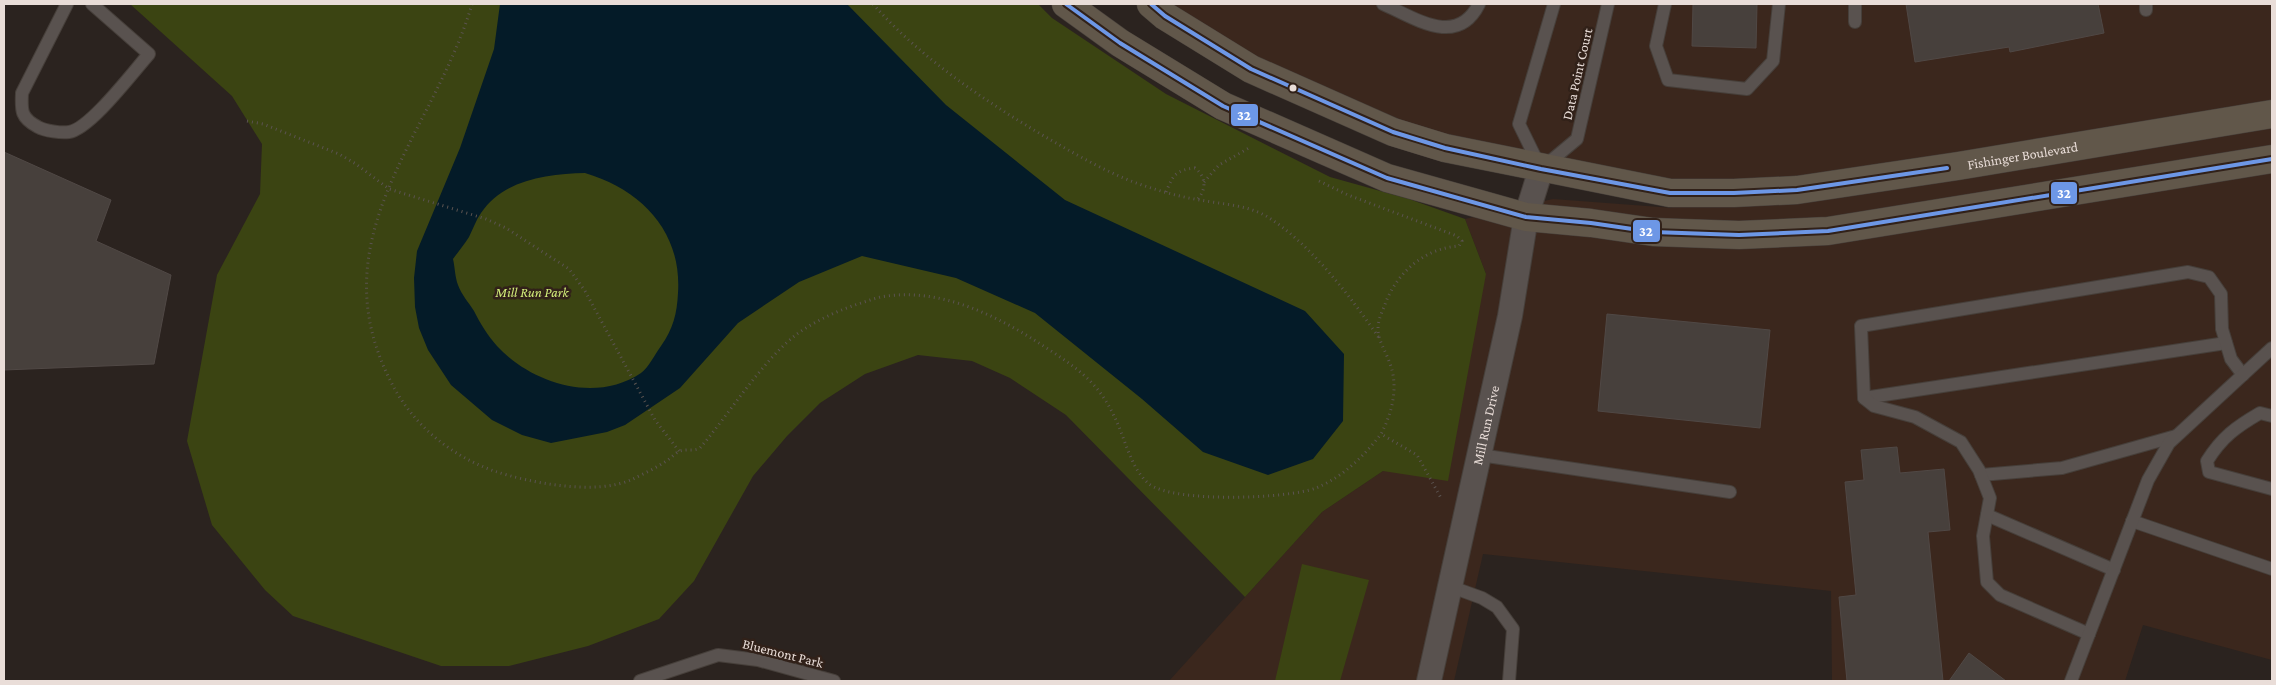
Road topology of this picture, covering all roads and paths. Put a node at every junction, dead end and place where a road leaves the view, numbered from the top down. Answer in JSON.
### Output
{"nodes":[{"id":1,"x":67,"y":4,"type":"edge"},
{"id":2,"x":92,"y":4,"type":"edge"},
{"id":3,"x":472,"y":4,"type":"edge"},
{"id":4,"x":873,"y":4,"type":"edge"},
{"id":5,"x":1066,"y":4,"type":"edge"},
{"id":6,"x":1151,"y":4,"type":"edge"},
{"id":7,"x":1383,"y":4,"type":"edge"},
{"id":8,"x":1479,"y":4,"type":"edge"},
{"id":9,"x":1554,"y":4,"type":"edge"},
{"id":10,"x":1608,"y":4,"type":"edge"},
{"id":11,"x":1665,"y":4,"type":"edge"},
{"id":12,"x":1779,"y":4,"type":"edge"},
{"id":13,"x":1855,"y":4,"type":"edge"},
{"id":14,"x":1855,"y":22,"type":"dead end"},
{"id":15,"x":2272,"y":114,"type":"edge"},
{"id":16,"x":247,"y":121,"type":"dead end"},
{"id":17,"x":1251,"y":147,"type":"dead end"},
{"id":18,"x":2272,"y":159,"type":"edge"},
{"id":19,"x":1541,"y":169,"type":"junction"},
{"id":20,"x":1317,"y":179,"type":"dead end"},
{"id":21,"x":1204,"y":182,"type":"junction"},
{"id":22,"x":389,"y":189,"type":"junction"},
{"id":23,"x":1166,"y":192,"type":"junction"},
{"id":24,"x":1197,"y":200,"type":"junction"},
{"id":25,"x":1526,"y":217,"type":"junction"},
{"id":26,"x":1379,"y":338,"type":"junction"},
{"id":27,"x":2226,"y":343,"type":"junction"},
{"id":28,"x":2272,"y":348,"type":"edge"},
{"id":29,"x":2243,"y":375,"type":"junction"},
{"id":30,"x":1864,"y":398,"type":"junction"},
{"id":31,"x":2272,"y":416,"type":"edge"},
{"id":32,"x":1381,"y":434,"type":"junction"},
{"id":33,"x":2177,"y":435,"type":"junction"},
{"id":34,"x":679,"y":451,"type":"junction"},
{"id":35,"x":1480,"y":455,"type":"junction"},
{"id":36,"x":1981,"y":475,"type":"junction"},
{"id":37,"x":2272,"y":489,"type":"edge"},
{"id":38,"x":1730,"y":492,"type":"dead end"},
{"id":39,"x":1441,"y":498,"type":"dead end"},
{"id":40,"x":1987,"y":515,"type":"junction"},
{"id":41,"x":2132,"y":521,"type":"junction"},
{"id":42,"x":2272,"y":569,"type":"edge"},
{"id":43,"x":2114,"y":570,"type":"junction"},
{"id":44,"x":1449,"y":586,"type":"junction"},
{"id":45,"x":2089,"y":634,"type":"junction"},
{"id":46,"x":640,"y":681,"type":"edge"},
{"id":47,"x":834,"y":681,"type":"edge"},
{"id":48,"x":1429,"y":681,"type":"edge"},
{"id":49,"x":1509,"y":681,"type":"edge"},
{"id":50,"x":2071,"y":681,"type":"edge"}],
"edges":[{"from":1,"to":2,"type":"lane"},
{"from":3,"to":22,"type":"path"},
{"from":4,"to":23,"type":"path"},
{"from":5,"to":25,"type":"main road"},
{"from":6,"to":19,"type":"main road","name":"Fishinger Boulevard"},
{"from":7,"to":8,"type":"lane"},
{"from":9,"to":19,"type":"lane"},
{"from":10,"to":19,"type":"lane","name":"Data Point Court"},
{"from":11,"to":12,"type":"lane"},
{"from":13,"to":14,"type":"lane"},
{"from":15,"to":19,"type":"main road","name":"Fishinger Boulevard"},
{"from":16,"to":22,"type":"path"},
{"from":17,"to":21,"type":"path"},
{"from":18,"to":25,"type":"main road"},
{"from":19,"to":25,"type":"street","name":"Mill Run Drive"},
{"from":20,"to":26,"type":"path"},
{"from":21,"to":23,"type":"path"},
{"from":21,"to":24,"type":"path"},
{"from":22,"to":34,"type":"path"},
{"from":22,"to":34,"type":"path"},
{"from":23,"to":24,"type":"path"},
{"from":24,"to":26,"type":"path"},
{"from":25,"to":35,"type":"street","name":"Mill Run Drive"},
{"from":26,"to":32,"type":"path"},
{"from":27,"to":29,"type":"lane"},
{"from":27,"to":30,"type":"lane"},
{"from":27,"to":30,"type":"lane"},
{"from":28,"to":29,"type":"lane"},
{"from":29,"to":33,"type":"lane"},
{"from":30,"to":36,"type":"lane"},
{"from":31,"to":37,"type":"lane"},
{"from":32,"to":34,"type":"path"},
{"from":32,"to":39,"type":"path"},
{"from":33,"to":36,"type":"lane"},
{"from":33,"to":41,"type":"lane"},
{"from":35,"to":38,"type":"lane"},
{"from":35,"to":44,"type":"street","name":"Mill Run Drive"},
{"from":36,"to":40,"type":"lane"},
{"from":40,"to":43,"type":"lane"},
{"from":40,"to":45,"type":"lane"},
{"from":41,"to":42,"type":"lane"},
{"from":41,"to":43,"type":"lane"},
{"from":43,"to":45,"type":"lane"},
{"from":44,"to":48,"type":"street","name":"Mill Run Drive"},
{"from":44,"to":49,"type":"lane"},
{"from":45,"to":50,"type":"lane"},
{"from":46,"to":47,"type":"lane","name":"Bluemont Park"}]}
